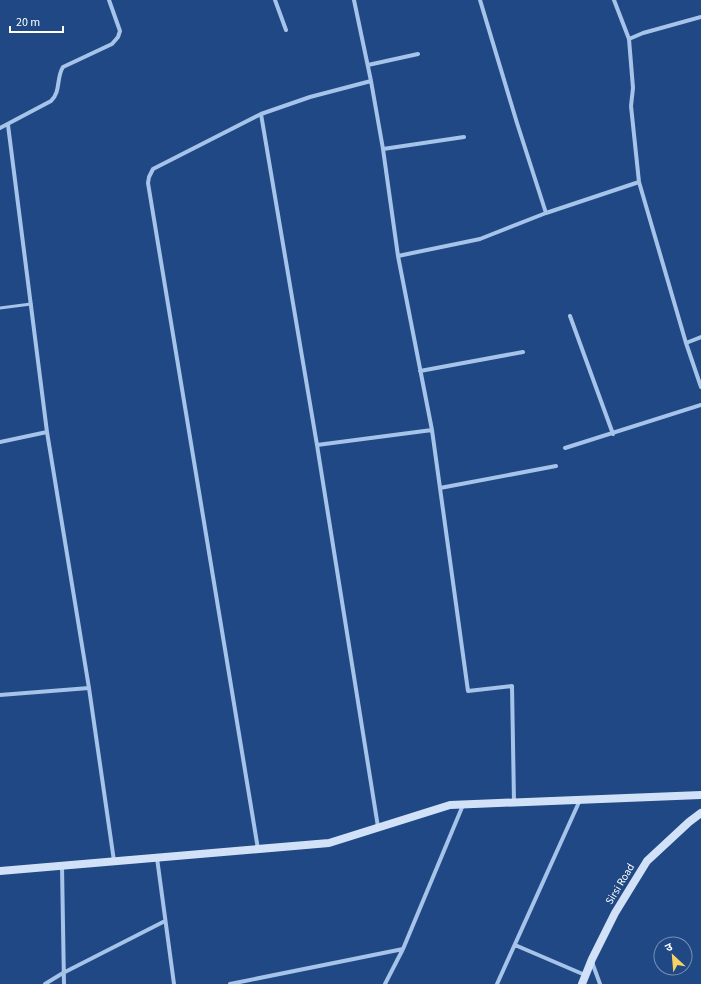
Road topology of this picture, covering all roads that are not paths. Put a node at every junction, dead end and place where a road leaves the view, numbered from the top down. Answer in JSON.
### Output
{"nodes":[{"id":1,"x":109,"y":0,"type":"edge"},
{"id":2,"x":275,"y":0,"type":"edge"},
{"id":3,"x":354,"y":0,"type":"edge"},
{"id":4,"x":480,"y":0,"type":"edge"},
{"id":5,"x":614,"y":0,"type":"edge"},
{"id":6,"x":701,"y":17,"type":"edge"},
{"id":7,"x":286,"y":30,"type":"dead end"},
{"id":8,"x":629,"y":39,"type":"junction"},
{"id":9,"x":418,"y":54,"type":"dead end"},
{"id":10,"x":368,"y":65,"type":"junction"},
{"id":11,"x":371,"y":81,"type":"junction"},
{"id":12,"x":261,"y":114,"type":"junction"},
{"id":13,"x":8,"y":125,"type":"junction"},
{"id":14,"x":0,"y":128,"type":"edge"},
{"id":15,"x":464,"y":137,"type":"dead end"},
{"id":16,"x":383,"y":150,"type":"junction"},
{"id":17,"x":639,"y":182,"type":"junction"},
{"id":18,"x":546,"y":213,"type":"junction"},
{"id":19,"x":398,"y":256,"type":"junction"},
{"id":20,"x":31,"y":304,"type":"junction"},
{"id":21,"x":0,"y":308,"type":"edge"},
{"id":22,"x":570,"y":316,"type":"dead end"},
{"id":23,"x":701,"y":337,"type":"edge"},
{"id":24,"x":686,"y":343,"type":"junction"},
{"id":25,"x":524,"y":352,"type":"dead end"},
{"id":26,"x":420,"y":371,"type":"junction"},
{"id":27,"x":701,"y":387,"type":"edge"},
{"id":28,"x":701,"y":405,"type":"edge"},
{"id":29,"x":432,"y":430,"type":"junction"},
{"id":30,"x":47,"y":432,"type":"junction"},
{"id":31,"x":613,"y":434,"type":"junction"},
{"id":32,"x":0,"y":442,"type":"edge"},
{"id":33,"x":317,"y":445,"type":"junction"},
{"id":34,"x":565,"y":448,"type":"dead end"},
{"id":35,"x":556,"y":466,"type":"dead end"},
{"id":36,"x":440,"y":488,"type":"junction"},
{"id":37,"x":89,"y":688,"type":"junction"},
{"id":38,"x":0,"y":695,"type":"edge"},
{"id":39,"x":701,"y":795,"type":"edge"},
{"id":40,"x":581,"y":800,"type":"junction"},
{"id":41,"x":514,"y":802,"type":"junction"},
{"id":42,"x":463,"y":805,"type":"junction"},
{"id":43,"x":701,"y":813,"type":"edge"},
{"id":44,"x":378,"y":828,"type":"junction"},
{"id":45,"x":258,"y":849,"type":"junction"},
{"id":46,"x":157,"y":858,"type":"junction"},
{"id":47,"x":114,"y":861,"type":"junction"},
{"id":48,"x":62,"y":866,"type":"junction"},
{"id":49,"x":0,"y":870,"type":"edge"},
{"id":50,"x":165,"y":921,"type":"junction"},
{"id":51,"x":514,"y":945,"type":"junction"},
{"id":52,"x":403,"y":949,"type":"junction"},
{"id":53,"x":592,"y":959,"type":"junction"},
{"id":54,"x":63,"y":973,"type":"junction"},
{"id":55,"x":583,"y":980,"type":"edge"},
{"id":56,"x":45,"y":984,"type":"edge"},
{"id":57,"x":64,"y":984,"type":"edge"},
{"id":58,"x":174,"y":984,"type":"edge"},
{"id":59,"x":230,"y":984,"type":"edge"},
{"id":60,"x":385,"y":984,"type":"edge"},
{"id":61,"x":497,"y":984,"type":"edge"},
{"id":62,"x":600,"y":984,"type":"edge"}],
"edges":[{"from":1,"to":13,"type":"street"},
{"from":2,"to":7,"type":"street"},
{"from":3,"to":10,"type":"street"},
{"from":4,"to":18,"type":"street"},
{"from":5,"to":8,"type":"street"},
{"from":6,"to":8,"type":"street"},
{"from":8,"to":17,"type":"street"},
{"from":9,"to":10,"type":"street"},
{"from":10,"to":11,"type":"street"},
{"from":11,"to":12,"type":"street"},
{"from":11,"to":16,"type":"street"},
{"from":12,"to":33,"type":"street"},
{"from":12,"to":45,"type":"street"},
{"from":13,"to":14,"type":"street"},
{"from":13,"to":20,"type":"street"},
{"from":15,"to":16,"type":"street"},
{"from":16,"to":19,"type":"street"},
{"from":17,"to":18,"type":"street"},
{"from":17,"to":24,"type":"street"},
{"from":18,"to":19,"type":"street"},
{"from":19,"to":26,"type":"street"},
{"from":20,"to":21,"type":"lane"},
{"from":20,"to":30,"type":"street"},
{"from":22,"to":31,"type":"street"},
{"from":23,"to":24,"type":"street"},
{"from":24,"to":27,"type":"street"},
{"from":25,"to":26,"type":"street"},
{"from":26,"to":29,"type":"street"},
{"from":28,"to":31,"type":"street"},
{"from":29,"to":33,"type":"street"},
{"from":29,"to":36,"type":"street"},
{"from":30,"to":32,"type":"street"},
{"from":30,"to":37,"type":"street"},
{"from":31,"to":34,"type":"street"},
{"from":33,"to":44,"type":"street"},
{"from":35,"to":36,"type":"street"},
{"from":36,"to":41,"type":"street"},
{"from":37,"to":38,"type":"street"},
{"from":37,"to":47,"type":"street"},
{"from":39,"to":40,"type":"street"},
{"from":40,"to":41,"type":"street"},
{"from":40,"to":51,"type":"street"},
{"from":41,"to":42,"type":"street"},
{"from":42,"to":44,"type":"street"},
{"from":42,"to":52,"type":"street"},
{"from":43,"to":53,"type":"street","name":"Sirsi Road"},
{"from":44,"to":45,"type":"street"},
{"from":45,"to":46,"type":"street"},
{"from":46,"to":47,"type":"street"},
{"from":46,"to":50,"type":"street"},
{"from":47,"to":48,"type":"street"},
{"from":48,"to":49,"type":"street"},
{"from":48,"to":54,"type":"street"},
{"from":50,"to":54,"type":"street"},
{"from":50,"to":58,"type":"street"},
{"from":51,"to":55,"type":"street"},
{"from":51,"to":61,"type":"street"},
{"from":52,"to":59,"type":"street"},
{"from":52,"to":60,"type":"street"},
{"from":53,"to":55,"type":"street","name":"Sirsi Road"},
{"from":53,"to":62,"type":"street"},
{"from":54,"to":56,"type":"street"},
{"from":54,"to":57,"type":"street"}]}
